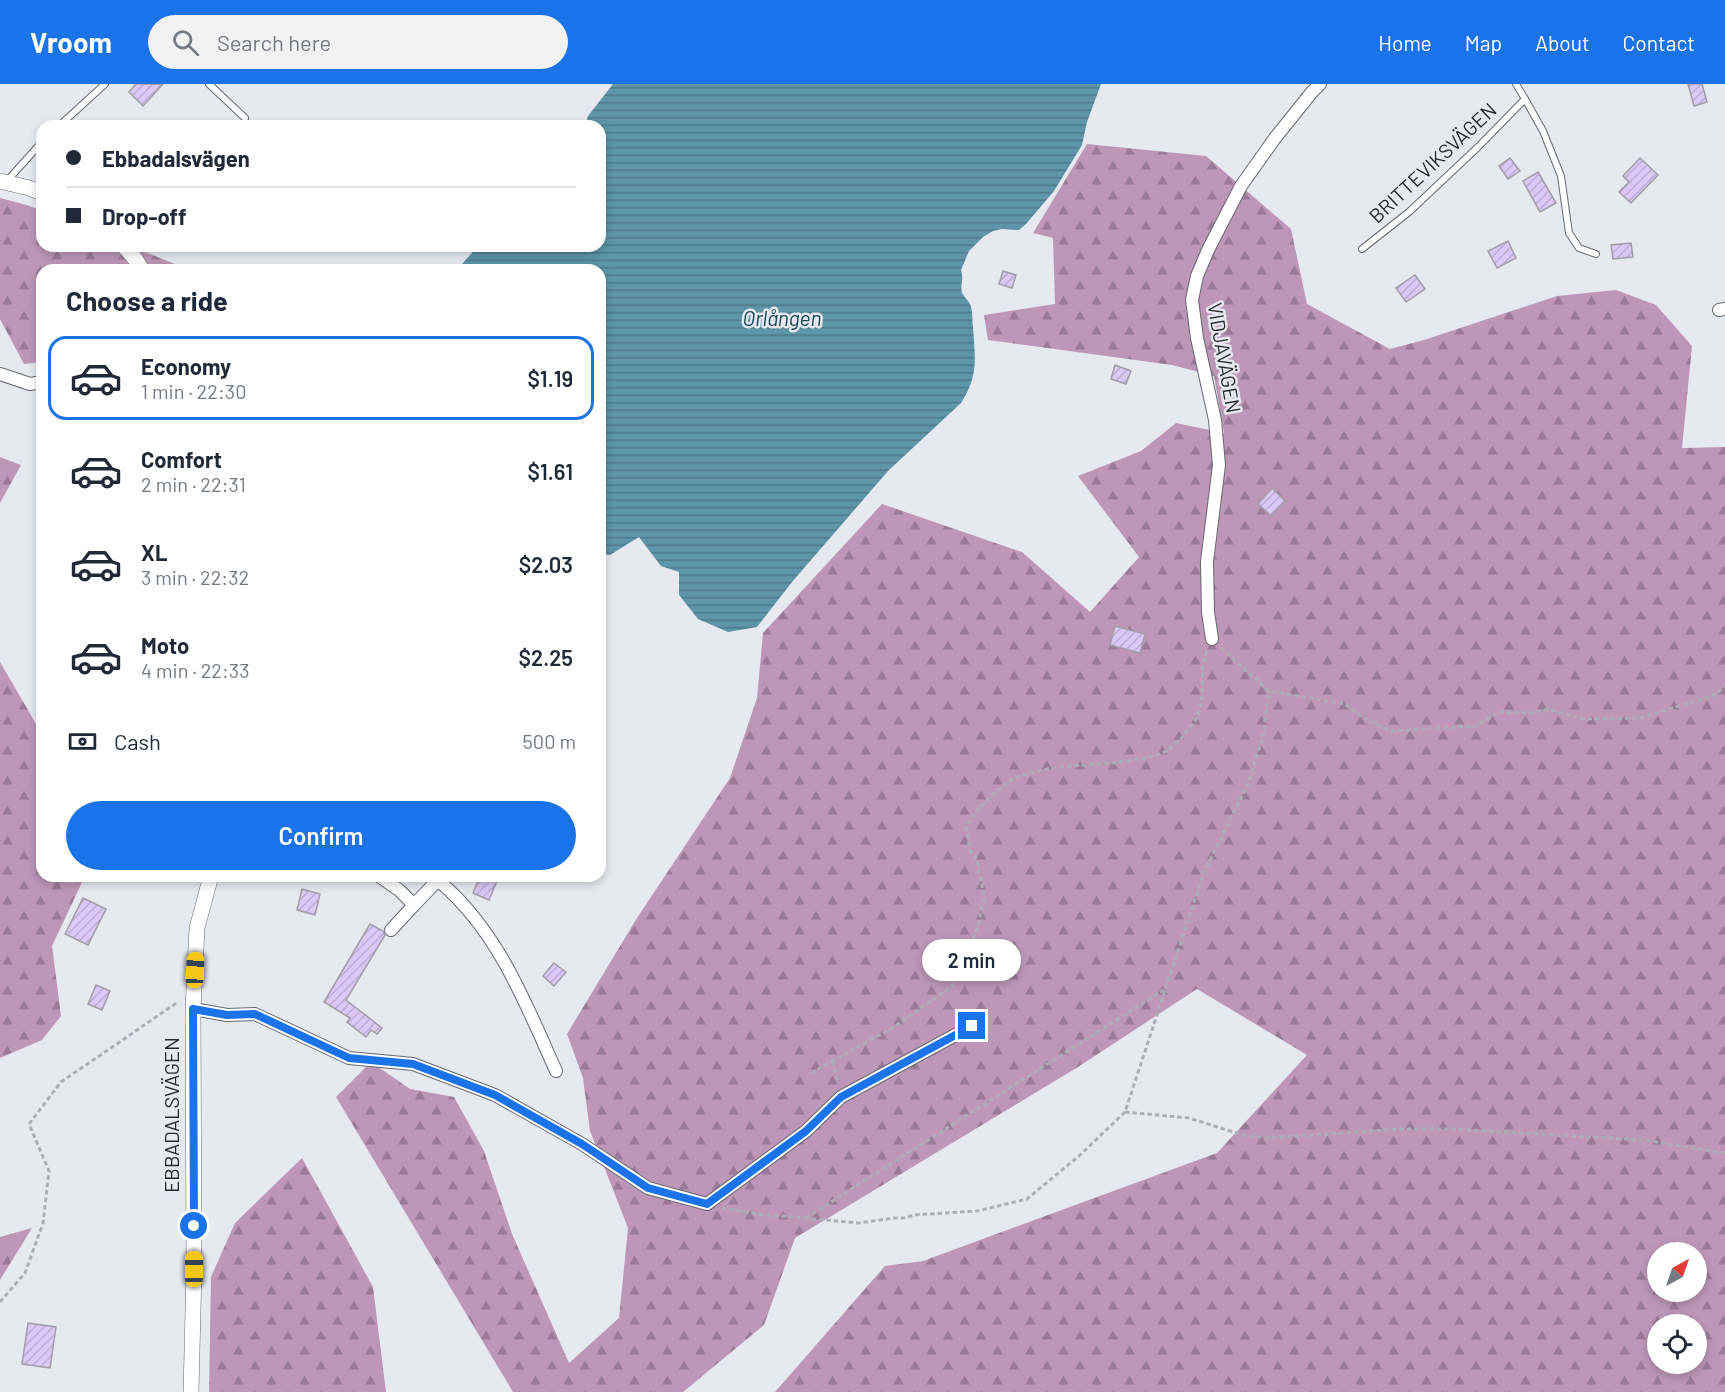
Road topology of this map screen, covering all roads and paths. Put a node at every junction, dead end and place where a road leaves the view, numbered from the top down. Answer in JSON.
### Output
{"nodes":[{"id":1,"x":105,"y":84,"type":"edge"},
{"id":2,"x":209,"y":84,"type":"edge"},
{"id":3,"x":1320,"y":84,"type":"edge"},
{"id":4,"x":1516,"y":84,"type":"edge"},
{"id":5,"x":1525,"y":99,"type":"junction"},
{"id":6,"x":245,"y":118,"type":"dead end"},
{"id":7,"x":66,"y":120,"type":"edge"},
{"id":8,"x":36,"y":148,"type":"edge"},
{"id":9,"x":3,"y":182,"type":"edge"},
{"id":10,"x":36,"y":191,"type":"edge"},
{"id":11,"x":1362,"y":249,"type":"dead end"},
{"id":12,"x":1596,"y":254,"type":"dead end"},
{"id":13,"x":0,"y":374,"type":"edge"},
{"id":14,"x":36,"y":383,"type":"edge"},
{"id":15,"x":1212,"y":639,"type":"junction"},
{"id":16,"x":1725,"y":687,"type":"edge"},
{"id":17,"x":1269,"y":691,"type":"junction"},
{"id":18,"x":209,"y":882,"type":"edge"},
{"id":19,"x":388,"y":882,"type":"edge"},
{"id":20,"x":414,"y":905,"type":"junction"},
{"id":21,"x":390,"y":930,"type":"dead end"},
{"id":22,"x":1166,"y":988,"type":"junction"},
{"id":23,"x":194,"y":991,"type":"junction"},
{"id":24,"x":193,"y":1009,"type":"junction"},
{"id":25,"x":972,"y":1026,"type":"dead end"},
{"id":26,"x":833,"y":1061,"type":"junction"},
{"id":27,"x":556,"y":1071,"type":"dead end"},
{"id":28,"x":811,"y":1073,"type":"dead end"},
{"id":29,"x":841,"y":1097,"type":"junction"},
{"id":30,"x":1125,"y":1112,"type":"junction"},
{"id":31,"x":1725,"y":1153,"type":"edge"},
{"id":32,"x":707,"y":1204,"type":"junction"},
{"id":33,"x":805,"y":1218,"type":"junction"},
{"id":34,"x":0,"y":1302,"type":"edge"},
{"id":35,"x":191,"y":1392,"type":"edge"}],
"edges":[{"from":1,"to":7,"type":"lane"},
{"from":2,"to":6,"type":"lane"},
{"from":3,"to":15,"type":"street","name":"VIDJAVÄGEN"},
{"from":4,"to":5,"type":"lane","name":"BRITTEVIKSVÄGEN"},
{"from":5,"to":11,"type":"lane","name":"BRITTEVIKSVÄGEN"},
{"from":5,"to":12,"type":"lane","name":"BRITTEVIKSVÄGEN"},
{"from":8,"to":9,"type":"lane"},
{"from":9,"to":10,"type":"street"},
{"from":13,"to":14,"type":"street"},
{"from":15,"to":17,"type":"path"},
{"from":15,"to":26,"type":"path"},
{"from":16,"to":17,"type":"path"},
{"from":17,"to":22,"type":"path"},
{"from":18,"to":23,"type":"street","name":"EBBADALSVÄGEN"},
{"from":19,"to":20,"type":"street"},
{"from":20,"to":21,"type":"street"},
{"from":20,"to":27,"type":"street"},
{"from":22,"to":30,"type":"path"},
{"from":22,"to":33,"type":"path"},
{"from":23,"to":24,"type":"street","name":"EBBADALSVÄGEN"},
{"from":23,"to":34,"type":"path"},
{"from":24,"to":32,"type":"street"},
{"from":24,"to":35,"type":"street","name":"EBBADALSVÄGEN"},
{"from":25,"to":29,"type":"street"},
{"from":26,"to":28,"type":"path"},
{"from":26,"to":29,"type":"path"},
{"from":29,"to":32,"type":"street"},
{"from":30,"to":31,"type":"path"},
{"from":30,"to":33,"type":"path"},
{"from":32,"to":33,"type":"path"}]}
